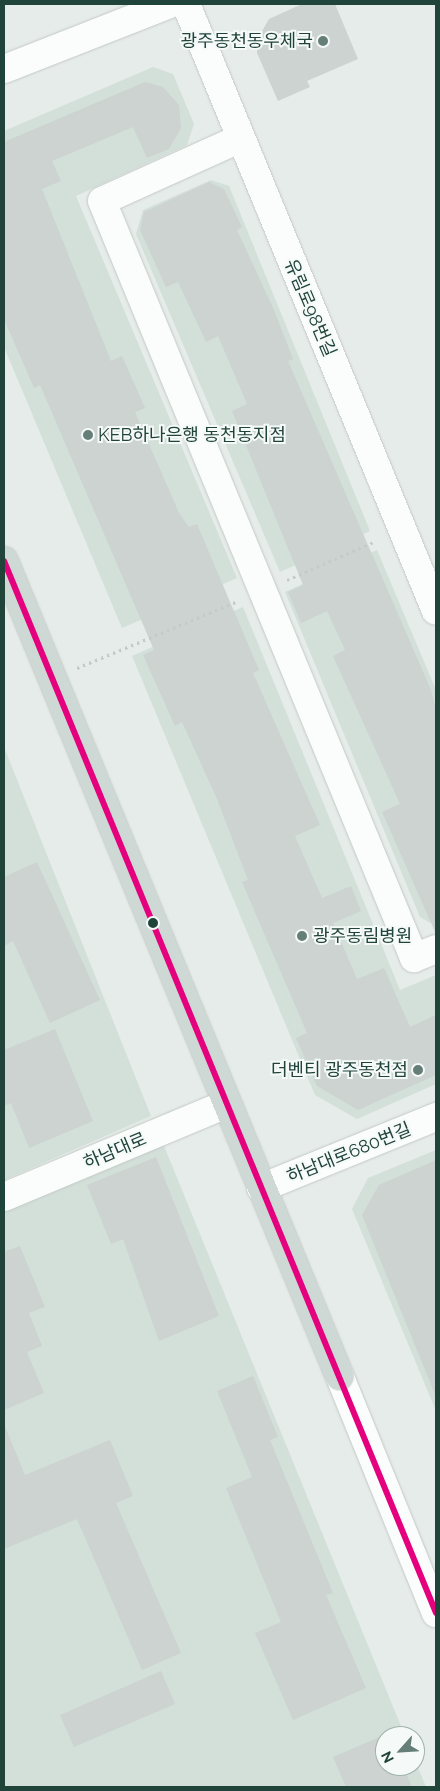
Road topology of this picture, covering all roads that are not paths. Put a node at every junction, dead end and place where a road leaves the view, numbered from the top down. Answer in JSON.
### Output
{"nodes":[{"id":1,"x":170,"y":4,"type":"edge"},
{"id":2,"x":186,"y":4,"type":"edge"},
{"id":3,"x":4,"y":69,"type":"edge"},
{"id":4,"x":239,"y":140,"type":"junction"},
{"id":5,"x":4,"y":561,"type":"edge"},
{"id":6,"x":436,"y":611,"type":"edge"},
{"id":7,"x":436,"y":949,"type":"edge"},
{"id":8,"x":226,"y":1104,"type":"junction"},
{"id":9,"x":436,"y":1117,"type":"edge"},
{"id":10,"x":261,"y":1188,"type":"junction"},
{"id":11,"x":4,"y":1198,"type":"edge"},
{"id":12,"x":340,"y":1377,"type":"joint"},
{"id":13,"x":436,"y":1613,"type":"edge"}],
"edges":[{"from":1,"to":3,"type":"street"},
{"from":2,"to":4,"type":"street","name":"유림로98번길"},
{"from":4,"to":6,"type":"street","name":"유림로98번길"},
{"from":4,"to":7,"type":"street"},
{"from":5,"to":8,"type":"main road"},
{"from":8,"to":10,"type":"main road"},
{"from":8,"to":11,"type":"street","name":"하남대로"},
{"from":9,"to":10,"type":"street","name":"하남대로680번길"},
{"from":10,"to":12,"type":"main road"},
{"from":12,"to":13,"type":"street"}]}
